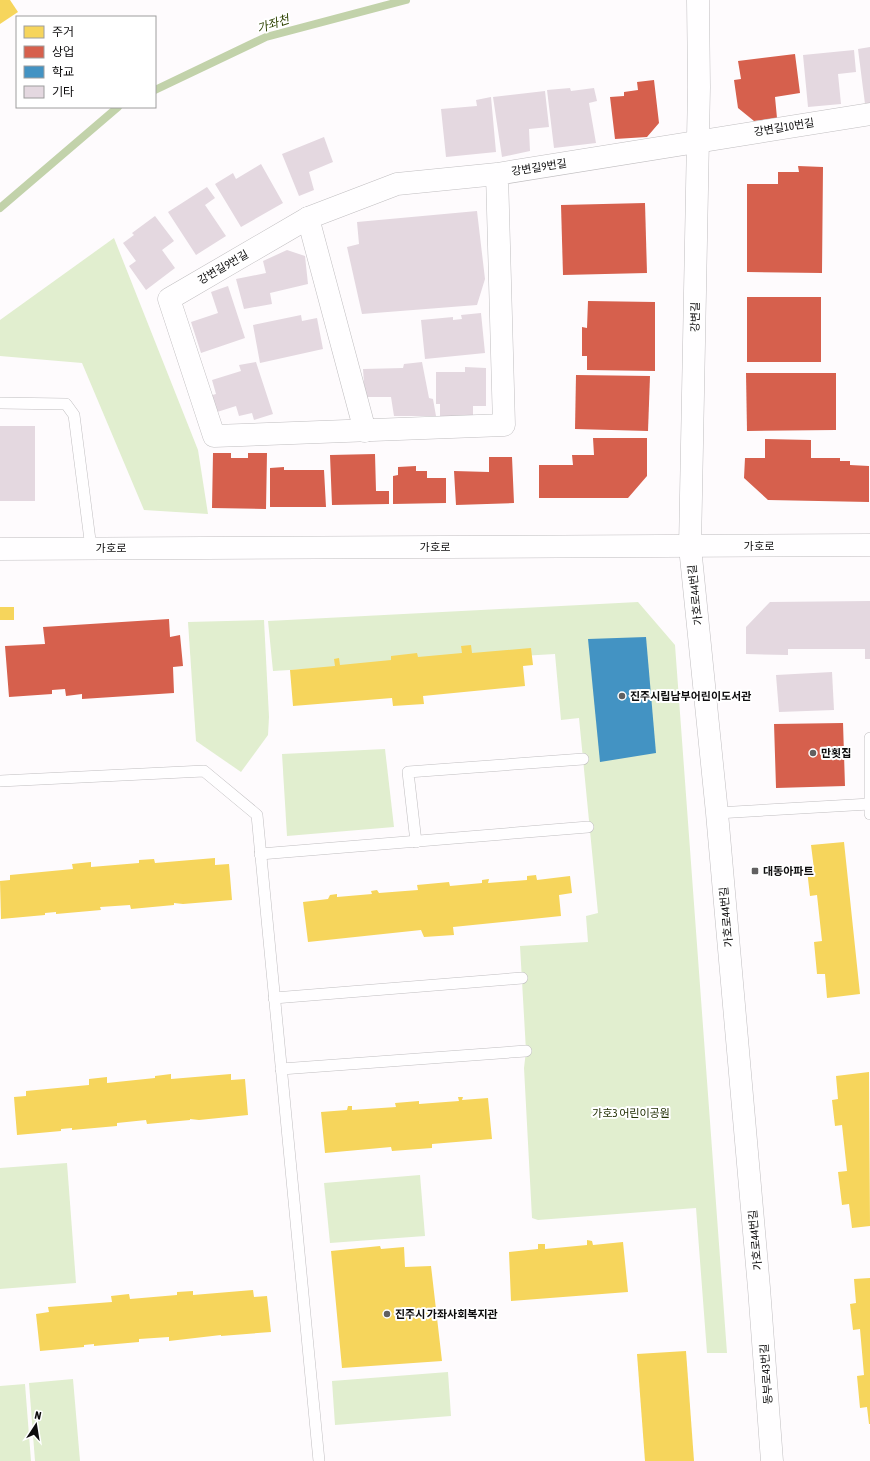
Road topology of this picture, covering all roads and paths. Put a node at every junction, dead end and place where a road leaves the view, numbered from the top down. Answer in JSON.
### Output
{"nodes":[{"id":1,"x":698,"y":0,"type":"edge"},
{"id":2,"x":870,"y":114,"type":"edge"},
{"id":3,"x":698,"y":140,"type":"junction"},
{"id":4,"x":497,"y":174,"type":"junction"},
{"id":5,"x":308,"y":218,"type":"junction"},
{"id":6,"x":0,"y":403,"type":"edge"},
{"id":7,"x":365,"y":431,"type":"junction"},
{"id":8,"x":870,"y":545,"type":"edge"},
{"id":9,"x":690,"y":547,"type":"junction"},
{"id":10,"x":91,"y":548,"type":"junction"},
{"id":11,"x":0,"y":549,"type":"edge"},
{"id":12,"x":870,"y":738,"type":"edge"},
{"id":13,"x":583,"y":759,"type":"dead end"},
{"id":14,"x":0,"y":781,"type":"edge"},
{"id":15,"x":870,"y":804,"type":"edge"},
{"id":16,"x":717,"y":813,"type":"junction"},
{"id":17,"x":870,"y":814,"type":"edge"},
{"id":18,"x":588,"y":826,"type":"dead end"},
{"id":19,"x":416,"y":842,"type":"junction"},
{"id":20,"x":260,"y":854,"type":"junction"},
{"id":21,"x":522,"y":978,"type":"dead end"},
{"id":22,"x":274,"y":998,"type":"junction"},
{"id":23,"x":526,"y":1051,"type":"dead end"},
{"id":24,"x":281,"y":1069,"type":"junction"},
{"id":25,"x":759,"y":1288,"type":"joint"},
{"id":26,"x":319,"y":1461,"type":"edge"},
{"id":27,"x":772,"y":1461,"type":"edge"}],
"edges":[{"from":1,"to":3,"type":"street","name":"강변길"},
{"from":2,"to":3,"type":"street","name":"강변길10번길"},
{"from":3,"to":4,"type":"street","name":"강변길9번길"},
{"from":3,"to":9,"type":"street","name":"강변길"},
{"from":4,"to":5,"type":"street","name":"강변길9번길"},
{"from":4,"to":7,"type":"street","name":"강변길9번길"},
{"from":5,"to":7,"type":"street"},
{"from":5,"to":7,"type":"street","name":"강변길9번길"},
{"from":6,"to":10,"type":"lane"},
{"from":8,"to":9,"type":"street","name":"가호로"},
{"from":9,"to":10,"type":"street","name":"가호로"},
{"from":9,"to":16,"type":"street","name":"가호로44번길"},
{"from":10,"to":11,"type":"street","name":"가호로"},
{"from":12,"to":15,"type":"lane"},
{"from":13,"to":19,"type":"lane"},
{"from":14,"to":20,"type":"lane"},
{"from":15,"to":16,"type":"lane"},
{"from":15,"to":17,"type":"lane"},
{"from":16,"to":25,"type":"street","name":"가호로44번길"},
{"from":18,"to":19,"type":"lane"},
{"from":19,"to":20,"type":"lane"},
{"from":20,"to":22,"type":"lane"},
{"from":21,"to":22,"type":"lane"},
{"from":22,"to":24,"type":"lane"},
{"from":23,"to":24,"type":"lane"},
{"from":24,"to":26,"type":"lane"},
{"from":25,"to":27,"type":"street","name":"동부로43번길"}]}
